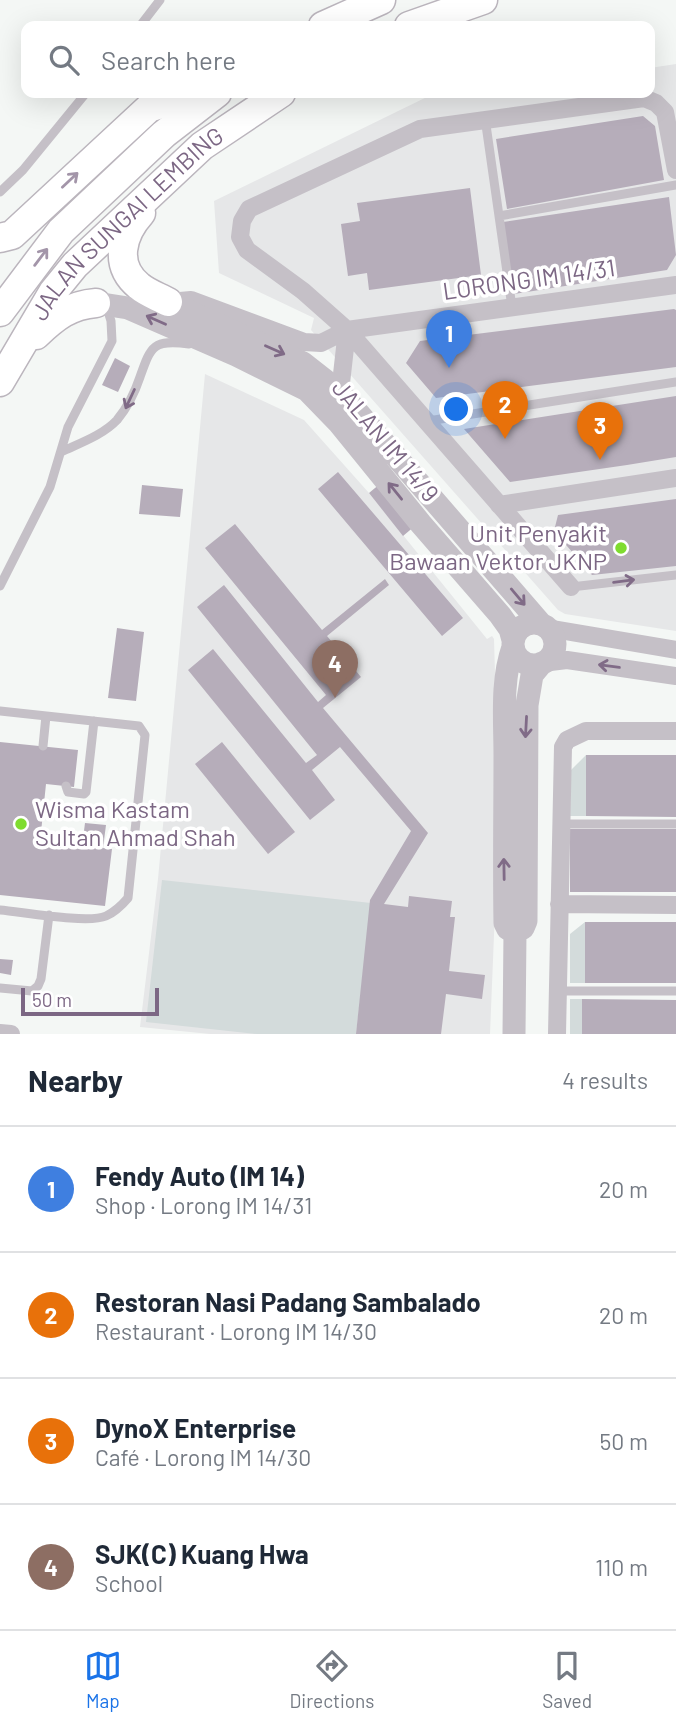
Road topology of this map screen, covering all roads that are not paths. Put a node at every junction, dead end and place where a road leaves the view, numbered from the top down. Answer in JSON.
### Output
{"nodes":[{"id":1,"x":160,"y":0,"type":"edge"},
{"id":2,"x":381,"y":0,"type":"edge"},
{"id":3,"x":483,"y":0,"type":"edge"},
{"id":4,"x":144,"y":21,"type":"edge"},
{"id":5,"x":334,"y":21,"type":"edge"},
{"id":6,"x":423,"y":21,"type":"edge"},
{"id":7,"x":82,"y":98,"type":"edge"},
{"id":8,"x":190,"y":98,"type":"edge"},
{"id":9,"x":209,"y":98,"type":"edge"},
{"id":10,"x":274,"y":98,"type":"edge"},
{"id":11,"x":485,"y":118,"type":"junction"},
{"id":12,"x":202,"y":146,"type":"junction"},
{"id":13,"x":676,"y":170,"type":"edge"},
{"id":14,"x":676,"y":185,"type":"edge"},
{"id":15,"x":0,"y":192,"type":"edge"},
{"id":16,"x":499,"y":216,"type":"junction"},
{"id":17,"x":0,"y":238,"type":"edge"},
{"id":18,"x":676,"y":285,"type":"edge"},
{"id":19,"x":168,"y":302,"type":"junction"},
{"id":20,"x":101,"y":303,"type":"junction"},
{"id":21,"x":512,"y":307,"type":"junction"},
{"id":22,"x":0,"y":312,"type":"edge"},
{"id":23,"x":347,"y":330,"type":"junction"},
{"id":24,"x":18,"y":352,"type":"junction"},
{"id":25,"x":236,"y":355,"type":"junction"},
{"id":26,"x":298,"y":372,"type":"junction"},
{"id":27,"x":0,"y":382,"type":"edge"},
{"id":28,"x":676,"y":382,"type":"edge"},
{"id":29,"x":340,"y":392,"type":"junction"},
{"id":30,"x":426,"y":422,"type":"junction"},
{"id":31,"x":61,"y":452,"type":"junction"},
{"id":32,"x":676,"y":478,"type":"edge"},
{"id":33,"x":499,"y":505,"type":"junction"},
{"id":34,"x":676,"y":575,"type":"edge"},
{"id":35,"x":0,"y":586,"type":"edge"},
{"id":36,"x":571,"y":587,"type":"joint"},
{"id":37,"x":544,"y":626,"type":"junction"},
{"id":38,"x":513,"y":644,"type":"junction"},
{"id":39,"x":676,"y":650,"type":"edge"},
{"id":40,"x":542,"y":663,"type":"junction"},
{"id":41,"x":676,"y":676,"type":"edge"},
{"id":42,"x":0,"y":711,"type":"edge"},
{"id":43,"x":46,"y":716,"type":"junction"},
{"id":44,"x":94,"y":721,"type":"junction"},
{"id":45,"x":676,"y":731,"type":"edge"},
{"id":46,"x":43,"y":746,"type":"dead end"},
{"id":47,"x":66,"y":786,"type":"dead end"},
{"id":48,"x":561,"y":824,"type":"junction"},
{"id":49,"x":676,"y":824,"type":"edge"},
{"id":50,"x":559,"y":904,"type":"junction"},
{"id":51,"x":676,"y":905,"type":"edge"},
{"id":52,"x":0,"y":910,"type":"edge"},
{"id":53,"x":49,"y":915,"type":"junction"},
{"id":54,"x":514,"y":932,"type":"junction"},
{"id":55,"x":0,"y":988,"type":"edge"},
{"id":56,"x":558,"y":991,"type":"junction"},
{"id":57,"x":676,"y":991,"type":"edge"},
{"id":58,"x":0,"y":1033,"type":"edge"},
{"id":59,"x":11,"y":1034,"type":"edge"},
{"id":60,"x":514,"y":1034,"type":"edge"},
{"id":61,"x":557,"y":1034,"type":"edge"}],
"edges":[{"from":1,"to":4,"type":"lane"},
{"from":2,"to":5,"type":"main road"},
{"from":3,"to":6,"type":"main road"},
{"from":7,"to":15,"type":"lane"},
{"from":17,"to":8,"type":"main road","one_way":true},
{"from":22,"to":9,"type":"main road","name":"JALAN SUNGAI LEMBING","one_way":true},
{"from":10,"to":12,"type":"main road","name":"JALAN SUNGAI LEMBING"},
{"from":11,"to":13,"type":"street"},
{"from":11,"to":16,"type":"lane"},
{"from":11,"to":23,"type":"street"},
{"from":12,"to":19,"type":"main road"},
{"from":12,"to":24,"type":"main road","name":"JALAN SUNGAI LEMBING"},
{"from":14,"to":16,"type":"lane"},
{"from":16,"to":21,"type":"lane"},
{"from":18,"to":21,"type":"street","name":"LORONG IM 14/31"},
{"from":19,"to":23,"type":"street","name":"LORONG IM 14/31"},
{"from":19,"to":26,"type":"street","name":"JALAN IM 14/9","one_way":true},
{"from":20,"to":24,"type":"main road"},
{"from":25,"to":20,"type":"street","name":"JALAN IM 14/9","one_way":true},
{"from":20,"to":31,"type":"lane"},
{"from":21,"to":23,"type":"street","name":"LORONG IM 14/31"},
{"from":23,"to":29,"type":"street"},
{"from":23,"to":30,"type":"street"},
{"from":24,"to":27,"type":"main road","name":"JALAN SUNGAI LEMBING"},
{"from":25,"to":26,"type":"street","name":"JALAN IM 14/9"},
{"from":25,"to":31,"type":"lane","one_way":true},
{"from":26,"to":29,"type":"street","name":"JALAN IM 14/9"},
{"from":38,"to":26,"type":"street","name":"JALAN IM 14/9","one_way":true},
{"from":28,"to":30,"type":"lane"},
{"from":29,"to":37,"type":"street","name":"JALAN IM 14/9","one_way":true},
{"from":30,"to":33,"type":"street"},
{"from":31,"to":35,"type":"lane"},
{"from":32,"to":33,"type":"street"},
{"from":33,"to":36,"type":"street"},
{"from":36,"to":34,"type":"lane","one_way":true},
{"from":37,"to":38,"type":"street"},
{"from":37,"to":39,"type":"street"},
{"from":37,"to":40,"type":"street"},
{"from":38,"to":40,"type":"street"},
{"from":54,"to":38,"type":"street","one_way":true},
{"from":41,"to":40,"type":"street","one_way":true},
{"from":40,"to":54,"type":"street","one_way":true},
{"from":42,"to":43,"type":"lane"},
{"from":43,"to":44,"type":"lane"},
{"from":43,"to":46,"type":"lane"},
{"from":44,"to":47,"type":"lane"},
{"from":44,"to":53,"type":"lane"},
{"from":45,"to":48,"type":"street"},
{"from":48,"to":49,"type":"lane"},
{"from":48,"to":50,"type":"street"},
{"from":50,"to":51,"type":"street"},
{"from":50,"to":56,"type":"street"},
{"from":52,"to":53,"type":"lane"},
{"from":53,"to":55,"type":"lane"},
{"from":54,"to":60,"type":"street"},
{"from":56,"to":57,"type":"lane"},
{"from":56,"to":61,"type":"street"},
{"from":58,"to":59,"type":"street"}]}
